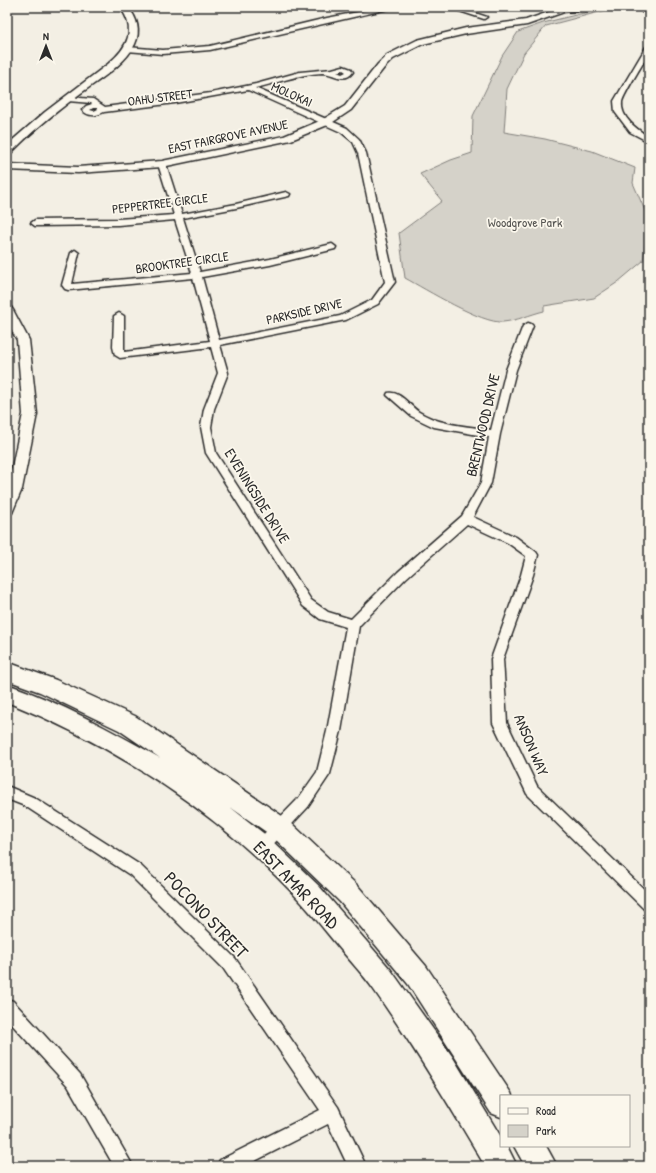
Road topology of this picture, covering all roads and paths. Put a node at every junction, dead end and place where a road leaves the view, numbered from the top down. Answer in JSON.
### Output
{"nodes":[{"id":1,"x":124,"y":7,"type":"edge"},
{"id":2,"x":394,"y":7,"type":"edge"},
{"id":3,"x":450,"y":7,"type":"edge"},
{"id":4,"x":584,"y":7,"type":"edge"},
{"id":5,"x":639,"y":7,"type":"edge"},
{"id":6,"x":375,"y":8,"type":"edge"},
{"id":7,"x":649,"y":15,"type":"edge"},
{"id":8,"x":484,"y":17,"type":"dead end"},
{"id":9,"x":649,"y":47,"type":"edge"},
{"id":10,"x":128,"y":49,"type":"junction"},
{"id":11,"x":333,"y":71,"type":"dead end"},
{"id":12,"x":249,"y":88,"type":"junction"},
{"id":13,"x":68,"y":99,"type":"junction"},
{"id":14,"x":326,"y":122,"type":"junction"},
{"id":15,"x":649,"y":140,"type":"edge"},
{"id":16,"x":7,"y":151,"type":"edge"},
{"id":17,"x":162,"y":164,"type":"junction"},
{"id":18,"x":7,"y":167,"type":"edge"},
{"id":19,"x":286,"y":194,"type":"dead end"},
{"id":20,"x":178,"y":217,"type":"junction"},
{"id":21,"x":34,"y":224,"type":"dead end"},
{"id":22,"x":332,"y":247,"type":"dead end"},
{"id":23,"x":75,"y":253,"type":"dead end"},
{"id":24,"x":197,"y":275,"type":"junction"},
{"id":25,"x":7,"y":310,"type":"edge"},
{"id":26,"x":119,"y":316,"type":"dead end"},
{"id":27,"x":528,"y":326,"type":"dead end"},
{"id":28,"x":216,"y":343,"type":"junction"},
{"id":29,"x":392,"y":395,"type":"dead end"},
{"id":30,"x":495,"y":434,"type":"junction"},
{"id":31,"x":7,"y":509,"type":"edge"},
{"id":32,"x":466,"y":519,"type":"junction"},
{"id":33,"x":354,"y":624,"type":"junction"},
{"id":34,"x":7,"y":671,"type":"edge"},
{"id":35,"x":7,"y":693,"type":"edge"},
{"id":36,"x":7,"y":792,"type":"edge"},
{"id":37,"x":280,"y":828,"type":"junction"},
{"id":38,"x":261,"y":847,"type":"junction"},
{"id":39,"x":649,"y":904,"type":"edge"},
{"id":40,"x":7,"y":1007,"type":"edge"},
{"id":41,"x":500,"y":1101,"type":"edge"},
{"id":42,"x":332,"y":1113,"type":"junction"},
{"id":43,"x":530,"y":1147,"type":"edge"},
{"id":44,"x":124,"y":1166,"type":"edge"},
{"id":45,"x":226,"y":1166,"type":"edge"},
{"id":46,"x":357,"y":1166,"type":"edge"},
{"id":47,"x":502,"y":1166,"type":"edge"},
{"id":48,"x":542,"y":1166,"type":"edge"}],
"edges":[{"from":1,"to":10,"type":"street"},
{"from":2,"to":6,"type":"street"},
{"from":3,"to":8,"type":"street"},
{"from":4,"to":14,"type":"street","name":"EAST FAIRGROVE AVENUE"},
{"from":5,"to":7,"type":"street"},
{"from":6,"to":10,"type":"street"},
{"from":9,"to":15,"type":"street"},
{"from":10,"to":13,"type":"street"},
{"from":11,"to":12,"type":"street","name":"OAHU STREET"},
{"from":12,"to":13,"type":"street","name":"OAHU STREET"},
{"from":12,"to":14,"type":"street","name":"MOLOKAI"},
{"from":13,"to":16,"type":"street"},
{"from":14,"to":17,"type":"street","name":"EAST FAIRGROVE AVENUE"},
{"from":14,"to":28,"type":"street","name":"PARKSIDE DRIVE"},
{"from":17,"to":18,"type":"street","name":"EAST FAIRGROVE AVENUE"},
{"from":17,"to":20,"type":"street","name":"EVENINGSIDE DRIVE"},
{"from":19,"to":20,"type":"street","name":"PEPPERTREE CIRCLE"},
{"from":20,"to":21,"type":"street","name":"PEPPERTREE CIRCLE"},
{"from":20,"to":24,"type":"street","name":"EVENINGSIDE DRIVE"},
{"from":22,"to":24,"type":"street","name":"BROOKTREE CIRCLE"},
{"from":23,"to":24,"type":"street","name":"BROOKTREE CIRCLE"},
{"from":24,"to":28,"type":"street","name":"EVENINGSIDE DRIVE"},
{"from":25,"to":31,"type":"street"},
{"from":26,"to":28,"type":"street","name":"PARKSIDE DRIVE"},
{"from":27,"to":30,"type":"street","name":"BRENTWOOD DRIVE"},
{"from":28,"to":33,"type":"street","name":"EVENINGSIDE DRIVE"},
{"from":29,"to":30,"type":"street"},
{"from":30,"to":32,"type":"street","name":"BRENTWOOD DRIVE"},
{"from":32,"to":33,"type":"street","name":"BRENTWOOD DRIVE"},
{"from":32,"to":39,"type":"street","name":"ANSON WAY"},
{"from":33,"to":37,"type":"street"},
{"from":34,"to":37,"type":"main road","name":"EAST AMAR ROAD"},
{"from":35,"to":38,"type":"main road","name":"EAST AMAR ROAD"},
{"from":36,"to":42,"type":"street","name":"POCONO STREET"},
{"from":37,"to":38,"type":"street"},
{"from":37,"to":41,"type":"main road","name":"EAST AMAR ROAD"},
{"from":38,"to":47,"type":"main road","name":"EAST AMAR ROAD"},
{"from":40,"to":44,"type":"street"},
{"from":42,"to":45,"type":"street"},
{"from":42,"to":46,"type":"street","name":"POCONO STREET"},
{"from":43,"to":48,"type":"main road"}]}
